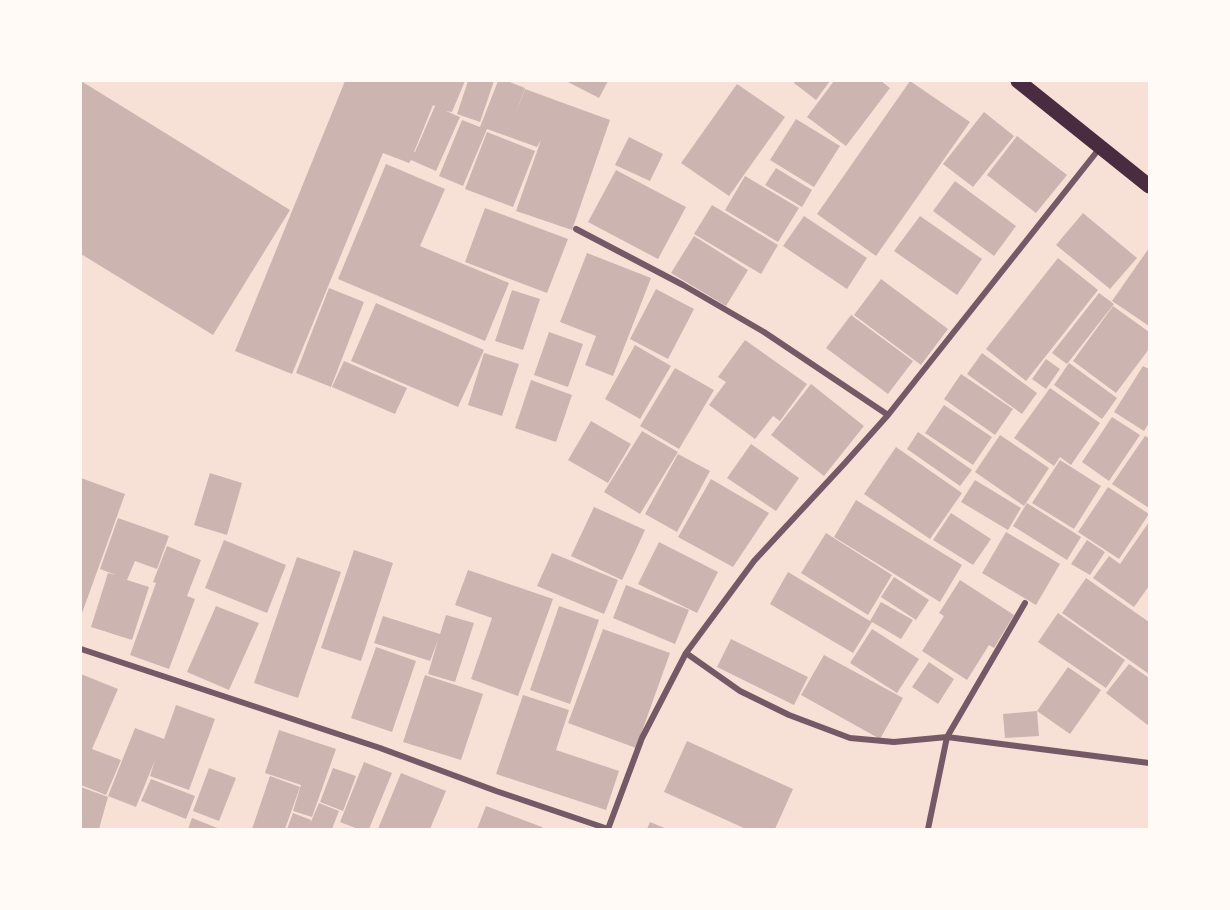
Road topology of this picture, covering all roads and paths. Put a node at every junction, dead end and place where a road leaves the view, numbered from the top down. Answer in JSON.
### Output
{"nodes":[{"id":1,"x":1018,"y":81,"type":"edge"},
{"id":2,"x":1100,"y":148,"type":"junction"},
{"id":3,"x":1149,"y":186,"type":"edge"},
{"id":4,"x":576,"y":229,"type":"dead end"},
{"id":5,"x":888,"y":415,"type":"junction"},
{"id":6,"x":1025,"y":603,"type":"dead end"},
{"id":7,"x":81,"y":650,"type":"edge"},
{"id":8,"x":686,"y":653,"type":"junction"},
{"id":9,"x":947,"y":737,"type":"junction"},
{"id":10,"x":1149,"y":763,"type":"edge"},
{"id":11,"x":608,"y":829,"type":"edge"},
{"id":12,"x":928,"y":829,"type":"edge"}],
"edges":[{"from":1,"to":2,"type":"main road"},
{"from":2,"to":3,"type":"main road"},
{"from":2,"to":5,"type":"street"},
{"from":4,"to":5,"type":"street"},
{"from":5,"to":8,"type":"street"},
{"from":6,"to":9,"type":"street"},
{"from":7,"to":11,"type":"street"},
{"from":8,"to":9,"type":"street"},
{"from":8,"to":11,"type":"street"},
{"from":9,"to":10,"type":"street"},
{"from":9,"to":12,"type":"street"}]}
